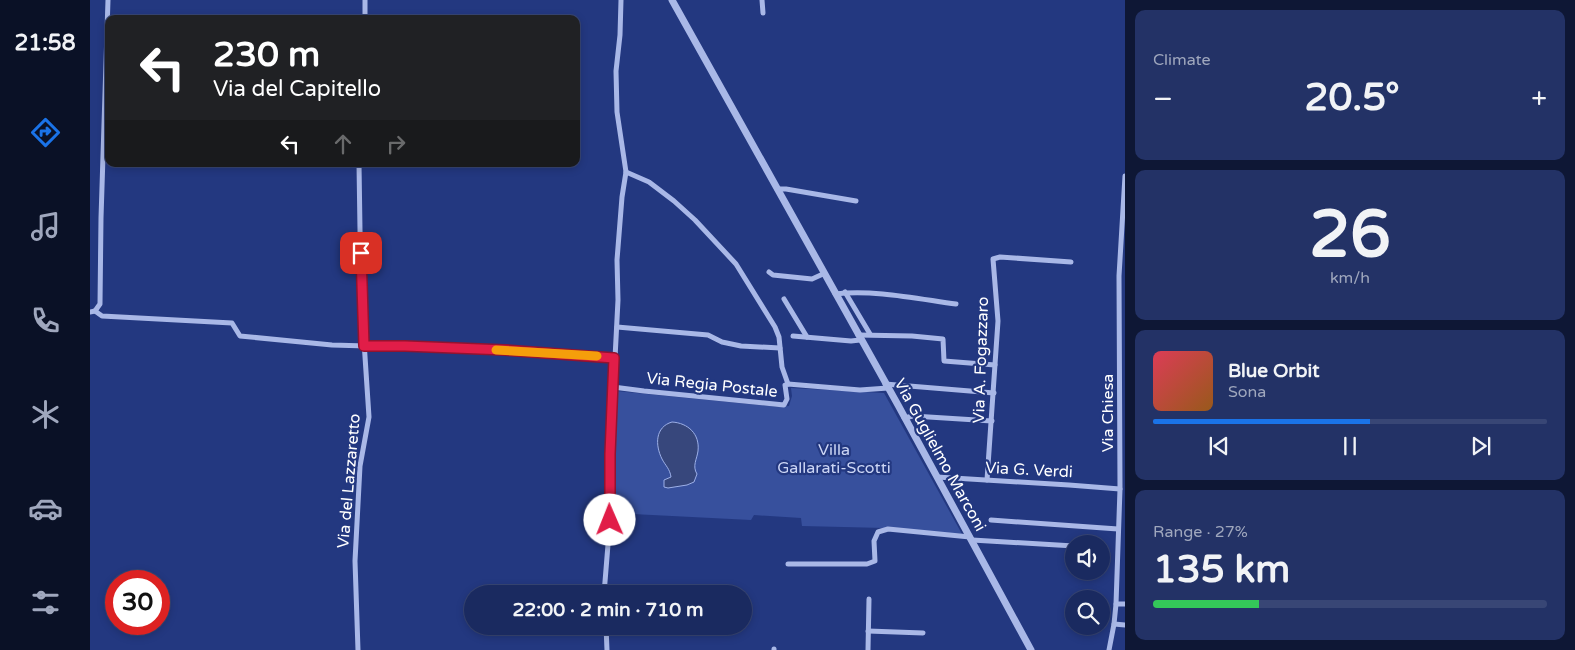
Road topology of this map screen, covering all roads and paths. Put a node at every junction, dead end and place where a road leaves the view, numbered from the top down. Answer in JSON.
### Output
{"nodes":[{"id":1,"x":108,"y":0,"type":"edge"},
{"id":2,"x":365,"y":0,"type":"edge"},
{"id":3,"x":621,"y":0,"type":"edge"},
{"id":4,"x":672,"y":0,"type":"edge"},
{"id":5,"x":762,"y":0,"type":"edge"},
{"id":6,"x":762,"y":13,"type":"dead end"},
{"id":7,"x":108,"y":15,"type":"edge"},
{"id":8,"x":365,"y":15,"type":"edge"},
{"id":9,"x":105,"y":93,"type":"edge"},
{"id":10,"x":359,"y":167,"type":"edge"},
{"id":11,"x":626,"y":172,"type":"junction"},
{"id":12,"x":1125,"y":176,"type":"edge"},
{"id":13,"x":777,"y":189,"type":"junction"},
{"id":14,"x":856,"y":201,"type":"dead end"},
{"id":15,"x":1071,"y":262,"type":"dead end"},
{"id":16,"x":768,"y":272,"type":"dead end"},
{"id":17,"x":823,"y":274,"type":"junction"},
{"id":18,"x":845,"y":292,"type":"junction"},
{"id":19,"x":835,"y":294,"type":"junction"},
{"id":20,"x":784,"y":299,"type":"dead end"},
{"id":21,"x":956,"y":304,"type":"dead end"},
{"id":22,"x":92,"y":312,"type":"edge"},
{"id":23,"x":1123,"y":312,"type":"edge"},
{"id":24,"x":616,"y":327,"type":"junction"},
{"id":25,"x":870,"y":334,"type":"junction"},
{"id":26,"x":793,"y":336,"type":"dead end"},
{"id":27,"x":807,"y":337,"type":"junction"},
{"id":28,"x":859,"y":337,"type":"junction"},
{"id":29,"x":364,"y":346,"type":"junction"},
{"id":30,"x":780,"y":348,"type":"junction"},
{"id":31,"x":614,"y":358,"type":"junction"},
{"id":32,"x":995,"y":365,"type":"junction"},
{"id":33,"x":788,"y":384,"type":"junction"},
{"id":34,"x":886,"y":386,"type":"junction"},
{"id":35,"x":613,"y":387,"type":"junction"},
{"id":36,"x":994,"y":393,"type":"junction"},
{"id":37,"x":904,"y":418,"type":"junction"},
{"id":38,"x":992,"y":421,"type":"junction"},
{"id":39,"x":937,"y":477,"type":"junction"},
{"id":40,"x":987,"y":480,"type":"junction"},
{"id":41,"x":1120,"y":489,"type":"junction"},
{"id":42,"x":991,"y":520,"type":"dead end"},
{"id":43,"x":1118,"y":529,"type":"junction"},
{"id":44,"x":971,"y":538,"type":"junction"},
{"id":45,"x":1065,"y":545,"type":"edge"},
{"id":46,"x":788,"y":564,"type":"dead end"},
{"id":47,"x":605,"y":585,"type":"edge"},
{"id":48,"x":869,"y":599,"type":"dead end"},
{"id":49,"x":1116,"y":604,"type":"junction"},
{"id":50,"x":1125,"y":604,"type":"edge"},
{"id":51,"x":1114,"y":624,"type":"junction"},
{"id":52,"x":1125,"y":625,"type":"edge"},
{"id":53,"x":868,"y":631,"type":"junction"},
{"id":54,"x":923,"y":634,"type":"dead end"},
{"id":55,"x":606,"y":635,"type":"edge"},
{"id":56,"x":358,"y":650,"type":"edge"},
{"id":57,"x":607,"y":650,"type":"edge"},
{"id":58,"x":868,"y":650,"type":"edge"},
{"id":59,"x":1031,"y":650,"type":"edge"},
{"id":60,"x":1109,"y":650,"type":"edge"}],
"edges":[{"from":1,"to":7,"type":"street"},
{"from":2,"to":8,"type":"street"},
{"from":3,"to":11,"type":"street"},
{"from":4,"to":13,"type":"street","name":"Via Guglielmo Marconi"},
{"from":5,"to":6,"type":"street"},
{"from":9,"to":22,"type":"street"},
{"from":10,"to":29,"type":"street","name":"Via del Lazzaretto"},
{"from":11,"to":24,"type":"street"},
{"from":11,"to":30,"type":"street","name":"Via Regia Postale"},
{"from":12,"to":23,"type":"street","name":"Via Chiesa"},
{"from":13,"to":14,"type":"street"},
{"from":13,"to":17,"type":"street","name":"Via Guglielmo Marconi"},
{"from":15,"to":32,"type":"street","name":"Via A. Fogazzaro"},
{"from":16,"to":17,"type":"street"},
{"from":17,"to":19,"type":"street","name":"Via Guglielmo Marconi"},
{"from":18,"to":19,"type":"street"},
{"from":18,"to":21,"type":"street"},
{"from":18,"to":25,"type":"street"},
{"from":19,"to":28,"type":"street","name":"Via Guglielmo Marconi"},
{"from":20,"to":27,"type":"street"},
{"from":22,"to":29,"type":"street"},
{"from":23,"to":41,"type":"street","name":"Via Chiesa"},
{"from":24,"to":30,"type":"street"},
{"from":24,"to":31,"type":"street"},
{"from":25,"to":28,"type":"street"},
{"from":25,"to":32,"type":"street"},
{"from":26,"to":27,"type":"street"},
{"from":27,"to":28,"type":"street"},
{"from":28,"to":34,"type":"street","name":"Via Guglielmo Marconi"},
{"from":29,"to":31,"type":"street"},
{"from":29,"to":56,"type":"street","name":"Via del Lazzaretto"},
{"from":30,"to":33,"type":"street","name":"Via Regia Postale"},
{"from":31,"to":35,"type":"street"},
{"from":32,"to":36,"type":"street","name":"Via A. Fogazzaro"},
{"from":33,"to":34,"type":"street","name":"Via Regia Postale"},
{"from":33,"to":35,"type":"street","name":"Via Regia Postale"},
{"from":34,"to":36,"type":"street","name":"Via Regia Postale"},
{"from":34,"to":37,"type":"street","name":"Via Guglielmo Marconi"},
{"from":35,"to":47,"type":"street"},
{"from":36,"to":38,"type":"street","name":"Via A. Fogazzaro"},
{"from":37,"to":38,"type":"street"},
{"from":37,"to":39,"type":"street","name":"Via Guglielmo Marconi"},
{"from":38,"to":40,"type":"street","name":"Via A. Fogazzaro"},
{"from":39,"to":40,"type":"street","name":"Via G. Verdi"},
{"from":39,"to":44,"type":"street","name":"Via Guglielmo Marconi"},
{"from":40,"to":41,"type":"street","name":"Via G. Verdi"},
{"from":41,"to":43,"type":"street","name":"Via Chiesa"},
{"from":42,"to":43,"type":"street"},
{"from":43,"to":49,"type":"street","name":"Via Chiesa"},
{"from":44,"to":45,"type":"street"},
{"from":44,"to":46,"type":"street"},
{"from":44,"to":59,"type":"street","name":"Via Guglielmo Marconi"},
{"from":48,"to":53,"type":"street"},
{"from":49,"to":50,"type":"street"},
{"from":49,"to":51,"type":"street","name":"Via Chiesa"},
{"from":51,"to":52,"type":"street"},
{"from":51,"to":60,"type":"street","name":"Via Chiesa"},
{"from":53,"to":54,"type":"street"},
{"from":53,"to":58,"type":"street"},
{"from":55,"to":57,"type":"street"}]}
